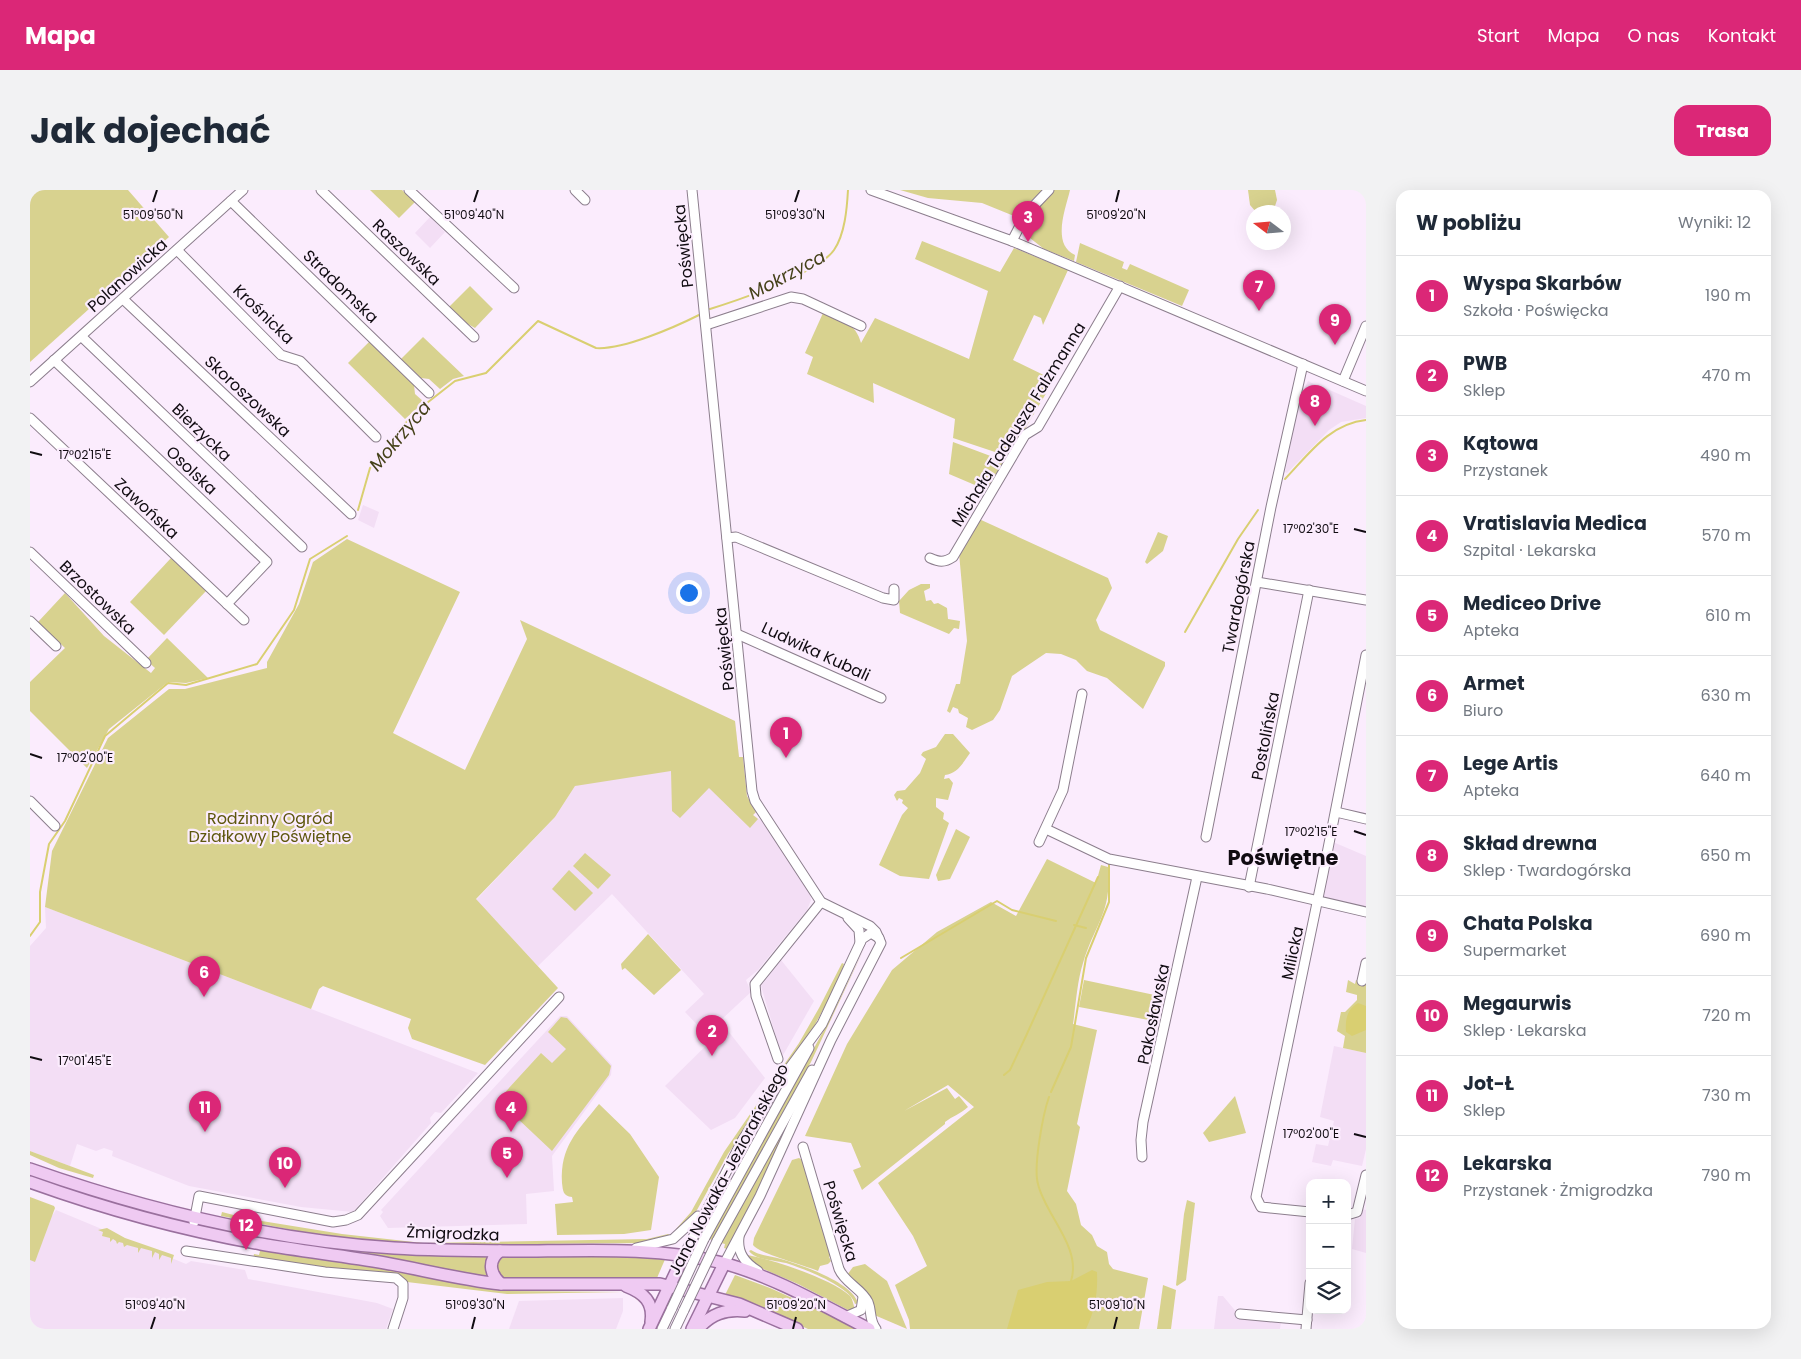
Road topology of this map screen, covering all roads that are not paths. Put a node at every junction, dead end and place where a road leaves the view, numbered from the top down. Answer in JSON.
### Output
{"nodes":[{"id":1,"x":243,"y":190,"type":"edge"},
{"id":2,"x":321,"y":190,"type":"edge"},
{"id":3,"x":409,"y":190,"type":"edge"},
{"id":4,"x":575,"y":190,"type":"edge"},
{"id":5,"x":692,"y":190,"type":"edge"},
{"id":6,"x":871,"y":190,"type":"edge"},
{"id":7,"x":1049,"y":190,"type":"edge"},
{"id":8,"x":585,"y":200,"type":"dead end"},
{"id":9,"x":231,"y":201,"type":"junction"},
{"id":10,"x":1012,"y":241,"type":"junction"},
{"id":11,"x":177,"y":250,"type":"junction"},
{"id":12,"x":1120,"y":286,"type":"junction"},
{"id":13,"x":514,"y":288,"type":"dead end"},
{"id":14,"x":124,"y":299,"type":"junction"},
{"id":15,"x":706,"y":325,"type":"junction"},
{"id":16,"x":861,"y":326,"type":"dead end"},
{"id":17,"x":1366,"y":326,"type":"edge"},
{"id":18,"x":82,"y":337,"type":"junction"},
{"id":19,"x":474,"y":337,"type":"dead end"},
{"id":20,"x":54,"y":360,"type":"junction"},
{"id":21,"x":1303,"y":364,"type":"junction"},
{"id":22,"x":1343,"y":381,"type":"junction"},
{"id":23,"x":30,"y":382,"type":"edge"},
{"id":24,"x":1366,"y":391,"type":"edge"},
{"id":25,"x":429,"y":393,"type":"dead end"},
{"id":26,"x":30,"y":418,"type":"edge"},
{"id":27,"x":376,"y":437,"type":"dead end"},
{"id":28,"x":351,"y":514,"type":"dead end"},
{"id":29,"x":727,"y":538,"type":"junction"},
{"id":30,"x":302,"y":547,"type":"dead end"},
{"id":31,"x":30,"y":552,"type":"edge"},
{"id":32,"x":930,"y":558,"type":"dead end"},
{"id":33,"x":1256,"y":582,"type":"junction"},
{"id":34,"x":894,"y":589,"type":"dead end"},
{"id":35,"x":1310,"y":590,"type":"junction"},
{"id":36,"x":1366,"y":600,"type":"edge"},
{"id":37,"x":227,"y":604,"type":"junction"},
{"id":38,"x":244,"y":620,"type":"dead end"},
{"id":39,"x":30,"y":621,"type":"edge"},
{"id":40,"x":737,"y":634,"type":"junction"},
{"id":41,"x":56,"y":646,"type":"dead end"},
{"id":42,"x":1366,"y":654,"type":"edge"},
{"id":43,"x":146,"y":663,"type":"dead end"},
{"id":44,"x":1082,"y":694,"type":"dead end"},
{"id":45,"x":881,"y":698,"type":"dead end"},
{"id":46,"x":30,"y":801,"type":"edge"},
{"id":47,"x":1336,"y":812,"type":"junction"},
{"id":48,"x":1366,"y":819,"type":"edge"},
{"id":49,"x":55,"y":826,"type":"dead end"},
{"id":50,"x":1046,"y":829,"type":"junction"},
{"id":51,"x":1206,"y":837,"type":"dead end"},
{"id":52,"x":1040,"y":842,"type":"dead end"},
{"id":53,"x":1197,"y":877,"type":"junction"},
{"id":54,"x":1249,"y":887,"type":"junction"},
{"id":55,"x":821,"y":902,"type":"junction"},
{"id":56,"x":1318,"y":902,"type":"junction"},
{"id":57,"x":1366,"y":912,"type":"edge"},
{"id":58,"x":844,"y":915,"type":"junction"},
{"id":59,"x":880,"y":939,"type":"junction"},
{"id":60,"x":860,"y":944,"type":"junction"},
{"id":61,"x":1366,"y":963,"type":"edge"},
{"id":62,"x":1362,"y":981,"type":"dead end"},
{"id":63,"x":559,"y":997,"type":"dead end"},
{"id":64,"x":822,"y":1024,"type":"junction"},
{"id":65,"x":831,"y":1040,"type":"junction"},
{"id":66,"x":778,"y":1059,"type":"dead end"},
{"id":67,"x":803,"y":1147,"type":"dead end"},
{"id":68,"x":1142,"y":1157,"type":"dead end"},
{"id":69,"x":30,"y":1169,"type":"edge"},
{"id":70,"x":1366,"y":1174,"type":"edge"},
{"id":71,"x":30,"y":1182,"type":"edge"},
{"id":72,"x":711,"y":1198,"type":"junction"},
{"id":73,"x":1306,"y":1212,"type":"edge"},
{"id":74,"x":1351,"y":1214,"type":"edge"},
{"id":75,"x":195,"y":1217,"type":"junction"},
{"id":76,"x":192,"y":1230,"type":"junction"},
{"id":77,"x":739,"y":1235,"type":"junction"},
{"id":78,"x":629,"y":1250,"type":"junction"},
{"id":79,"x":186,"y":1251,"type":"dead end"},
{"id":80,"x":500,"y":1251,"type":"junction"},
{"id":81,"x":684,"y":1255,"type":"junction"},
{"id":82,"x":724,"y":1264,"type":"junction"},
{"id":83,"x":770,"y":1280,"type":"junction"},
{"id":84,"x":501,"y":1284,"type":"junction"},
{"id":85,"x":622,"y":1284,"type":"junction"},
{"id":86,"x":670,"y":1286,"type":"junction"},
{"id":87,"x":707,"y":1295,"type":"junction"},
{"id":88,"x":863,"y":1296,"type":"junction"},
{"id":89,"x":762,"y":1312,"type":"junction"},
{"id":90,"x":1240,"y":1314,"type":"dead end"},
{"id":91,"x":845,"y":1316,"type":"junction"},
{"id":92,"x":1306,"y":1324,"type":"edge"},
{"id":93,"x":392,"y":1329,"type":"edge"},
{"id":94,"x":649,"y":1329,"type":"edge"},
{"id":95,"x":662,"y":1329,"type":"edge"},
{"id":96,"x":675,"y":1329,"type":"edge"},
{"id":97,"x":692,"y":1329,"type":"edge"},
{"id":98,"x":698,"y":1329,"type":"edge"},
{"id":99,"x":797,"y":1329,"type":"edge"},
{"id":100,"x":869,"y":1329,"type":"edge"},
{"id":101,"x":876,"y":1329,"type":"edge"}],
"edges":[{"from":1,"to":9,"type":"street","name":"Polanowicka"},
{"from":2,"to":19,"type":"street","name":"Raszowska"},
{"from":3,"to":13,"type":"street"},
{"from":4,"to":8,"type":"street"},
{"from":5,"to":15,"type":"street","name":"Poświęcka"},
{"from":6,"to":10,"type":"street"},
{"from":7,"to":10,"type":"street"},
{"from":9,"to":11,"type":"street","name":"Polanowicka"},
{"from":9,"to":25,"type":"street","name":"Stradomska"},
{"from":10,"to":12,"type":"street"},
{"from":11,"to":14,"type":"street","name":"Polanowicka"},
{"from":11,"to":27,"type":"street","name":"Krośnicka"},
{"from":12,"to":21,"type":"street"},
{"from":12,"to":32,"type":"street","name":"Michała Tadeusza Falzmanna"},
{"from":14,"to":18,"type":"street","name":"Polanowicka"},
{"from":14,"to":28,"type":"street","name":"Skoroszowska"},
{"from":15,"to":16,"type":"street"},
{"from":15,"to":29,"type":"street","name":"Poświęcka"},
{"from":17,"to":22,"type":"street"},
{"from":18,"to":20,"type":"street","name":"Polanowicka"},
{"from":18,"to":30,"type":"street","name":"Bierzycka"},
{"from":20,"to":23,"type":"street","name":"Polanowicka"},
{"from":20,"to":37,"type":"street","name":"Osolska"},
{"from":21,"to":22,"type":"street"},
{"from":21,"to":33,"type":"street","name":"Twardogórska"},
{"from":22,"to":24,"type":"street"},
{"from":26,"to":37,"type":"street","name":"Zawońska"},
{"from":29,"to":34,"type":"street"},
{"from":29,"to":40,"type":"street","name":"Poświęcka"},
{"from":31,"to":43,"type":"street","name":"Brzostowska"},
{"from":33,"to":35,"type":"street"},
{"from":33,"to":51,"type":"street","name":"Twardogórska"},
{"from":35,"to":36,"type":"street"},
{"from":35,"to":54,"type":"street","name":"Postolińska"},
{"from":37,"to":38,"type":"street","name":"Zawońska"},
{"from":39,"to":41,"type":"street"},
{"from":40,"to":45,"type":"street","name":"Ludwika Kubali"},
{"from":40,"to":55,"type":"street","name":"Poświęcka"},
{"from":42,"to":47,"type":"street","name":"Milicka"},
{"from":44,"to":50,"type":"street"},
{"from":46,"to":49,"type":"street"},
{"from":47,"to":48,"type":"street"},
{"from":47,"to":56,"type":"street","name":"Milicka"},
{"from":50,"to":52,"type":"street"},
{"from":50,"to":53,"type":"street"},
{"from":53,"to":54,"type":"street"},
{"from":53,"to":68,"type":"street","name":"Pakosławska"},
{"from":54,"to":56,"type":"street"},
{"from":55,"to":58,"type":"street"},
{"from":55,"to":66,"type":"street"},
{"from":56,"to":57,"type":"street"},
{"from":56,"to":73,"type":"street","name":"Milicka"},
{"from":58,"to":59,"type":"street"},
{"from":58,"to":60,"type":"street"},
{"from":59,"to":60,"type":"street"},
{"from":59,"to":65,"type":"street"},
{"from":60,"to":64,"type":"street"},
{"from":61,"to":62,"type":"street"},
{"from":63,"to":75,"type":"street"},
{"from":64,"to":72,"type":"street"},
{"from":64,"to":95,"type":"street","name":"Jana Nowaka-Jeziorańskiego","bridge":true},
{"from":65,"to":77,"type":"street"},
{"from":65,"to":96,"type":"street","name":"Jana Nowaka-Jeziorańskiego","bridge":true},
{"from":67,"to":88,"type":"street","name":"Poświęcka"},
{"from":69,"to":75,"type":"main road","name":"Żmigrodzka"},
{"from":70,"to":74,"type":"street"},
{"from":71,"to":76,"type":"main road"},
{"from":72,"to":78,"type":"street"},
{"from":72,"to":81,"type":"street"},
{"from":75,"to":76,"type":"street"},
{"from":75,"to":80,"type":"main road","name":"Żmigrodzka"},
{"from":76,"to":84,"type":"main road"},
{"from":77,"to":82,"type":"street"},
{"from":77,"to":83,"type":"street"},
{"from":78,"to":80,"type":"main road","name":"Żmigrodzka"},
{"from":78,"to":81,"type":"main road","name":"Żmigrodzka"},
{"from":79,"to":93,"type":"street"},
{"from":80,"to":84,"type":"main road"},
{"from":81,"to":82,"type":"main road","name":"Żmigrodzka"},
{"from":81,"to":86,"type":"main road"},
{"from":82,"to":83,"type":"main road","name":"Żmigrodzka"},
{"from":82,"to":87,"type":"main road"},
{"from":83,"to":91,"type":"main road","name":"Żmigrodzka"},
{"from":84,"to":85,"type":"main road"},
{"from":85,"to":86,"type":"main road"},
{"from":85,"to":94,"type":"main road"},
{"from":86,"to":87,"type":"main road"},
{"from":86,"to":94,"type":"main road"},
{"from":87,"to":89,"type":"main road"},
{"from":87,"to":97,"type":"main road"},
{"from":88,"to":91,"type":"street"},
{"from":88,"to":101,"type":"street","name":"Poświęcka"},
{"from":89,"to":98,"type":"main road"},
{"from":89,"to":99,"type":"main road"},
{"from":90,"to":92,"type":"street"},
{"from":91,"to":100,"type":"main road","name":"Żmigrodzka"}]}
